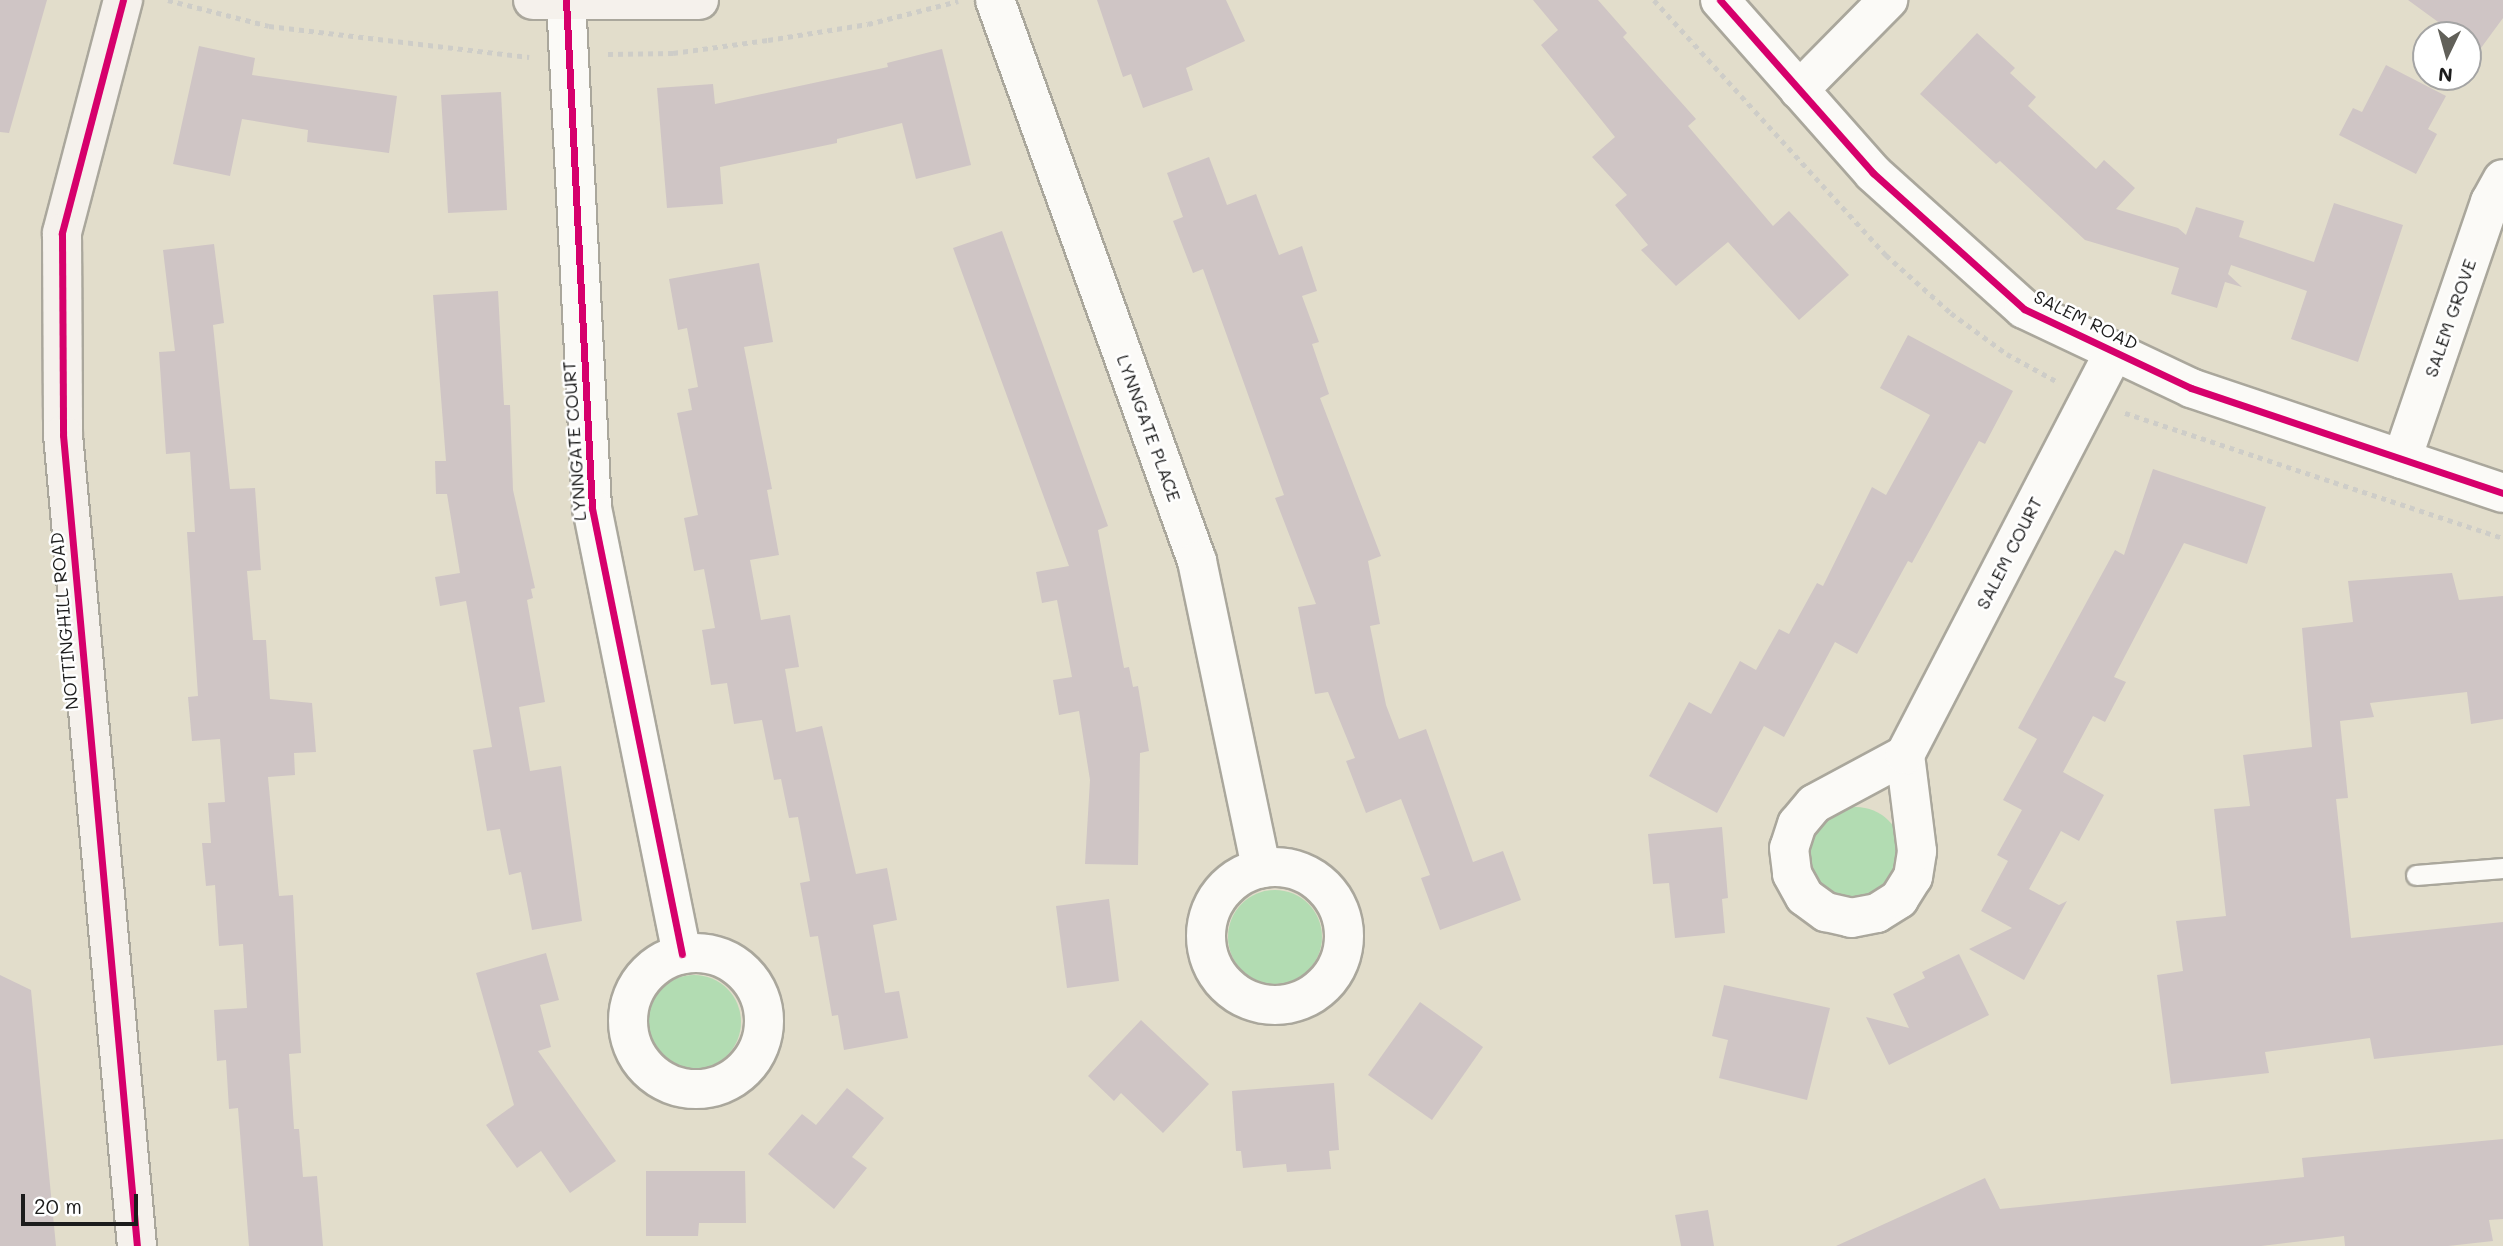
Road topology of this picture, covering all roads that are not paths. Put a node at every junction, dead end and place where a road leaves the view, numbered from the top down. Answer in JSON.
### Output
{"nodes":[{"id":1,"x":123,"y":0,"type":"edge"},
{"id":2,"x":699,"y":0,"type":"edge"},
{"id":3,"x":995,"y":0,"type":"edge"},
{"id":4,"x":1720,"y":0,"type":"edge"},
{"id":5,"x":1888,"y":0,"type":"edge"},
{"id":6,"x":555,"y":1,"type":"edge"},
{"id":7,"x":1799,"y":90,"type":"junction"},
{"id":8,"x":2503,"y":179,"type":"edge"},
{"id":9,"x":2114,"y":351,"type":"junction"},
{"id":10,"x":2402,"y":459,"type":"junction"},
{"id":11,"x":2503,"y":494,"type":"edge"},
{"id":12,"x":1905,"y":755,"type":"dead end"},
{"id":13,"x":1261,"y":868,"type":"dead end"},
{"id":14,"x":2503,"y":868,"type":"edge"},
{"id":15,"x":2416,"y":875,"type":"dead end"},
{"id":16,"x":682,"y":954,"type":"dead end"},
{"id":17,"x":137,"y":1246,"type":"edge"}],
"edges":[{"from":1,"to":17,"type":"street","name":"NOTTINGHILL ROAD"},
{"from":2,"to":6,"type":"street"},
{"from":3,"to":13,"type":"street","name":"LYNNGATE PLACE"},
{"from":4,"to":7,"type":"street","name":"SALEM ROAD"},
{"from":5,"to":7,"type":"street"},
{"from":6,"to":16,"type":"street","name":"LYNNGATE COURT"},
{"from":7,"to":9,"type":"street","name":"SALEM ROAD"},
{"from":8,"to":10,"type":"street","name":"SALEM GROVE"},
{"from":9,"to":10,"type":"street","name":"SALEM ROAD"},
{"from":9,"to":12,"type":"street","name":"SALEM COURT"},
{"from":10,"to":11,"type":"street","name":"SALEM ROAD"},
{"from":14,"to":15,"type":"lane"}]}
